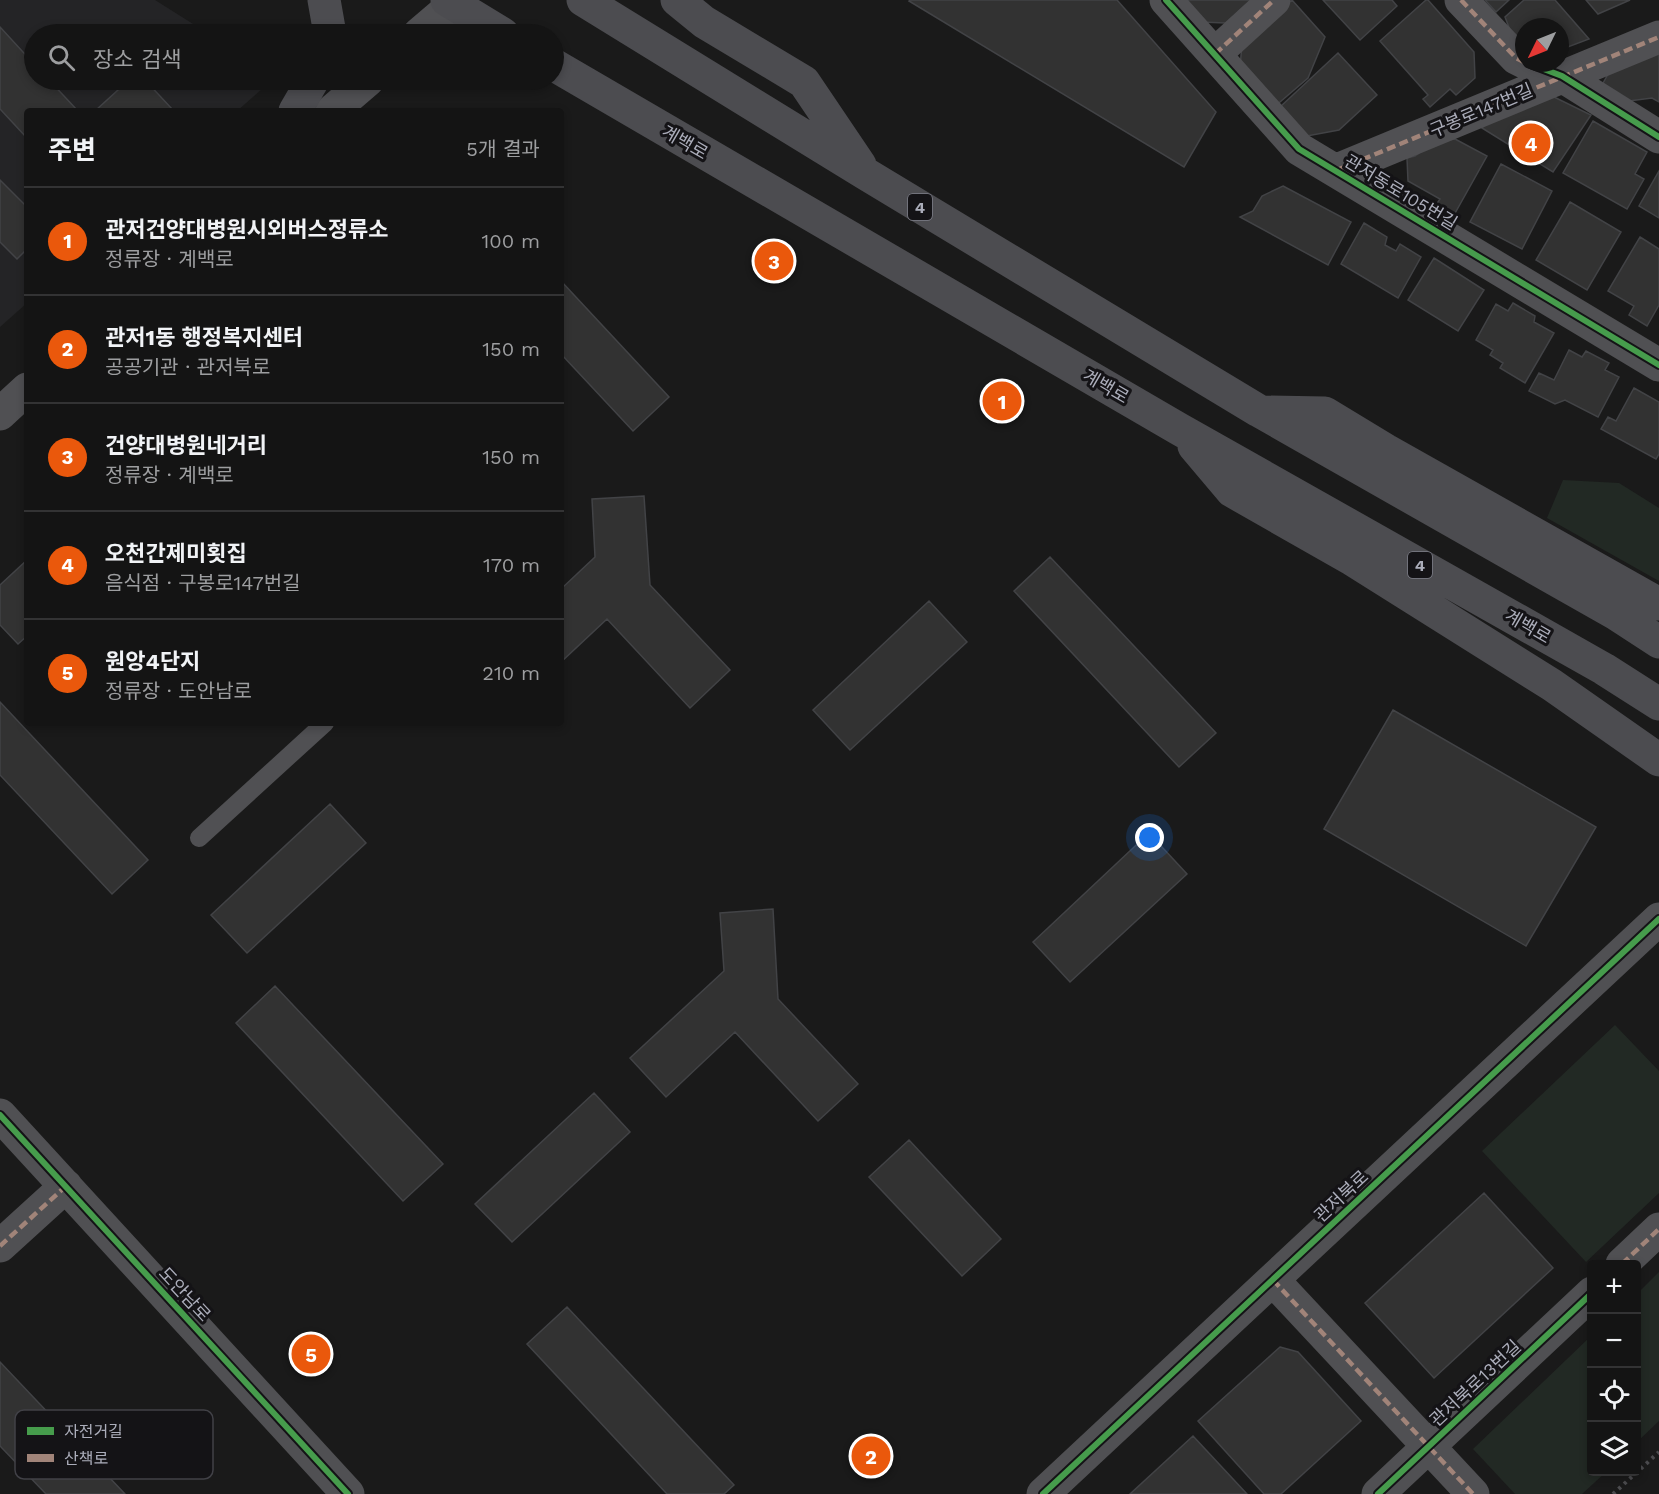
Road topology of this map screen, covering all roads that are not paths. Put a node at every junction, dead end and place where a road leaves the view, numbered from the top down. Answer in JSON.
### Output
{"nodes":[{"id":1,"x":324,"y":0,"type":"edge"},
{"id":2,"x":583,"y":0,"type":"edge"},
{"id":3,"x":677,"y":0,"type":"edge"},
{"id":4,"x":1166,"y":0,"type":"edge"},
{"id":5,"x":1274,"y":0,"type":"edge"},
{"id":6,"x":1461,"y":0,"type":"edge"},
{"id":7,"x":453,"y":1,"type":"edge"},
{"id":8,"x":328,"y":24,"type":"edge"},
{"id":9,"x":430,"y":24,"type":"edge"},
{"id":10,"x":488,"y":24,"type":"edge"},
{"id":11,"x":1659,"y":37,"type":"edge"},
{"id":12,"x":1215,"y":54,"type":"junction"},
{"id":13,"x":1515,"y":57,"type":"edge"},
{"id":14,"x":564,"y":71,"type":"edge"},
{"id":15,"x":1552,"y":72,"type":"edge"},
{"id":16,"x":1562,"y":76,"type":"junction"},
{"id":17,"x":307,"y":90,"type":"edge"},
{"id":18,"x":356,"y":90,"type":"edge"},
{"id":19,"x":297,"y":108,"type":"edge"},
{"id":20,"x":335,"y":108,"type":"edge"},
{"id":21,"x":1659,"y":137,"type":"edge"},
{"id":22,"x":1337,"y":171,"type":"junction"},
{"id":23,"x":866,"y":174,"type":"junction"},
{"id":24,"x":1659,"y":365,"type":"edge"},
{"id":25,"x":24,"y":392,"type":"edge"},
{"id":26,"x":1259,"y":411,"type":"junction"},
{"id":27,"x":0,"y":414,"type":"edge"},
{"id":28,"x":1179,"y":429,"type":"junction"},
{"id":29,"x":1659,"y":604,"type":"edge"},
{"id":30,"x":1659,"y":642,"type":"edge"},
{"id":31,"x":1659,"y":704,"type":"edge"},
{"id":32,"x":322,"y":726,"type":"edge"},
{"id":33,"x":1659,"y":760,"type":"edge"},
{"id":34,"x":199,"y":838,"type":"dead end"},
{"id":35,"x":1659,"y":919,"type":"edge"},
{"id":36,"x":0,"y":1115,"type":"edge"},
{"id":37,"x":66,"y":1186,"type":"junction"},
{"id":38,"x":1659,"y":1229,"type":"edge"},
{"id":39,"x":0,"y":1246,"type":"edge"},
{"id":40,"x":1626,"y":1260,"type":"edge"},
{"id":41,"x":1273,"y":1280,"type":"junction"},
{"id":42,"x":1587,"y":1298,"type":"edge"},
{"id":43,"x":1429,"y":1447,"type":"junction"},
{"id":44,"x":348,"y":1494,"type":"edge"},
{"id":45,"x":1043,"y":1494,"type":"edge"},
{"id":46,"x":1378,"y":1494,"type":"edge"},
{"id":47,"x":1473,"y":1494,"type":"edge"}],
"edges":[{"from":1,"to":8,"type":"main road"},
{"from":2,"to":23,"type":"main road","number":"4"},
{"from":3,"to":23,"type":"main road"},
{"from":4,"to":12,"type":"street","name":"관저동로105번길"},
{"from":5,"to":12,"type":"street"},
{"from":6,"to":13,"type":"street"},
{"from":7,"to":9,"type":"street"},
{"from":7,"to":10,"type":"main road"},
{"from":11,"to":16,"type":"street","name":"구봉로147번길"},
{"from":12,"to":22,"type":"street","name":"관저동로105번길"},
{"from":14,"to":28,"type":"main road","name":"계백로","number":"4"},
{"from":15,"to":16,"type":"street"},
{"from":16,"to":21,"type":"street"},
{"from":16,"to":22,"type":"street","name":"구봉로147번길"},
{"from":17,"to":19,"type":"main road"},
{"from":18,"to":20,"type":"street"},
{"from":22,"to":24,"type":"street","name":"관저동로105번길"},
{"from":23,"to":26,"type":"main road","number":"4"},
{"from":25,"to":27,"type":"street"},
{"from":26,"to":29,"type":"main road"},
{"from":26,"to":30,"type":"main road","number":"4"},
{"from":28,"to":31,"type":"main road","name":"계백로","number":"4"},
{"from":28,"to":33,"type":"main road"},
{"from":32,"to":34,"type":"lane"},
{"from":35,"to":41,"type":"street","name":"관저북로"},
{"from":36,"to":37,"type":"street","name":"도안남로"},
{"from":37,"to":39,"type":"street"},
{"from":37,"to":44,"type":"street","name":"도안남로"},
{"from":38,"to":40,"type":"street"},
{"from":41,"to":43,"type":"street","name":"관저북로13번길"},
{"from":41,"to":45,"type":"street","name":"관저북로"},
{"from":42,"to":43,"type":"street","name":"관저북로13번길"},
{"from":43,"to":46,"type":"street","name":"관저북로13번길"},
{"from":43,"to":47,"type":"street","name":"관저북로13번길"}]}
